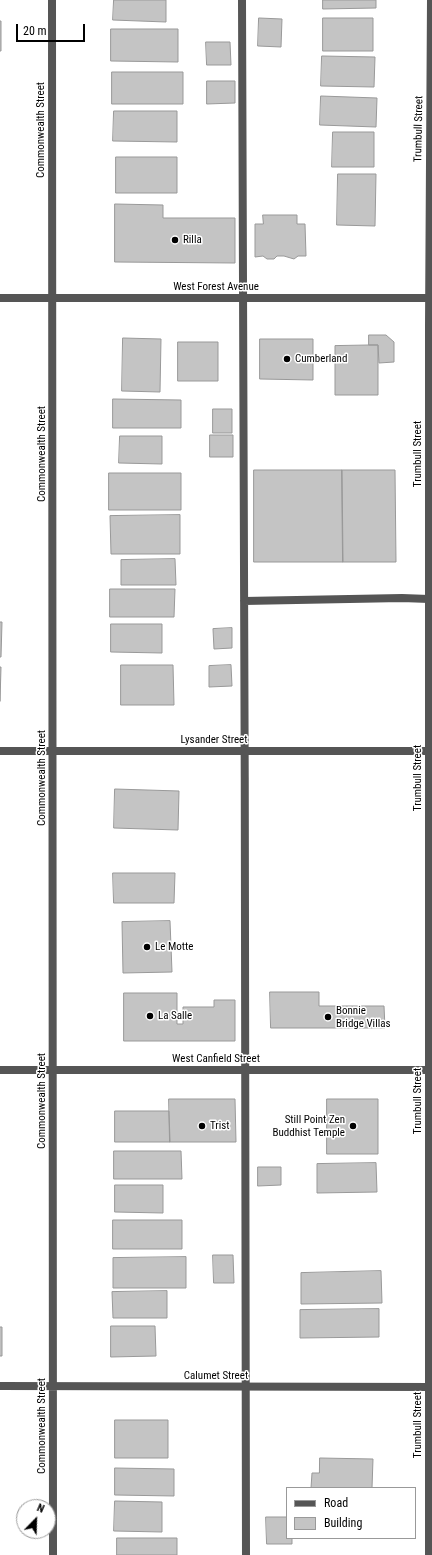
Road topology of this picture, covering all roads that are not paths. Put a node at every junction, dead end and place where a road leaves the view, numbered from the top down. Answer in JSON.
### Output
{"nodes":[{"id":1,"x":52,"y":0,"type":"edge"},
{"id":2,"x":242,"y":0,"type":"edge"},
{"id":3,"x":431,"y":0,"type":"edge"},
{"id":4,"x":0,"y":298,"type":"edge"},
{"id":5,"x":52,"y":298,"type":"junction"},
{"id":6,"x":244,"y":298,"type":"junction"},
{"id":7,"x":430,"y":298,"type":"edge"},
{"id":8,"x":429,"y":599,"type":"junction"},
{"id":9,"x":244,"y":601,"type":"junction"},
{"id":10,"x":430,"y":726,"type":"edge"},
{"id":11,"x":0,"y":751,"type":"edge"},
{"id":12,"x":53,"y":751,"type":"junction"},
{"id":13,"x":244,"y":751,"type":"junction"},
{"id":14,"x":429,"y":751,"type":"junction"},
{"id":15,"x":430,"y":900,"type":"edge"},
{"id":16,"x":0,"y":1070,"type":"edge"},
{"id":17,"x":53,"y":1070,"type":"junction"},
{"id":18,"x":246,"y":1070,"type":"junction"},
{"id":19,"x":430,"y":1070,"type":"edge"},
{"id":20,"x":0,"y":1386,"type":"edge"},
{"id":21,"x":246,"y":1386,"type":"junction"},
{"id":22,"x":53,"y":1387,"type":"junction"},
{"id":23,"x":430,"y":1387,"type":"edge"},
{"id":24,"x":53,"y":1555,"type":"edge"},
{"id":25,"x":246,"y":1555,"type":"edge"},
{"id":26,"x":429,"y":1555,"type":"edge"}],
"edges":[{"from":1,"to":5,"type":"street","name":"Commonwealth Street"},
{"from":2,"to":6,"type":"street"},
{"from":3,"to":7,"type":"street","name":"Trumbull Street"},
{"from":4,"to":5,"type":"street","name":"West Forest Avenue"},
{"from":5,"to":6,"type":"street","name":"West Forest Avenue"},
{"from":5,"to":12,"type":"street","name":"Commonwealth Street"},
{"from":6,"to":7,"type":"street","name":"West Forest Avenue"},
{"from":6,"to":9,"type":"street"},
{"from":7,"to":8,"type":"street","name":"Trumbull Street"},
{"from":8,"to":9,"type":"street"},
{"from":8,"to":10,"type":"street","name":"Trumbull Street"},
{"from":9,"to":13,"type":"street"},
{"from":10,"to":14,"type":"street","name":"Trumbull Street"},
{"from":11,"to":12,"type":"street","name":"Lysander Street"},
{"from":12,"to":13,"type":"street","name":"Lysander Street"},
{"from":12,"to":17,"type":"street","name":"Commonwealth Street"},
{"from":13,"to":14,"type":"street","name":"Lysander Street"},
{"from":13,"to":18,"type":"street"},
{"from":14,"to":15,"type":"street","name":"Trumbull Street"},
{"from":15,"to":19,"type":"street","name":"Trumbull Street"},
{"from":16,"to":17,"type":"street","name":"West Canfield Street"},
{"from":17,"to":18,"type":"street","name":"West Canfield Street"},
{"from":17,"to":22,"type":"street","name":"Commonwealth Street"},
{"from":18,"to":19,"type":"street","name":"West Canfield Street"},
{"from":18,"to":21,"type":"street"},
{"from":19,"to":23,"type":"street","name":"Trumbull Street"},
{"from":20,"to":22,"type":"street","name":"Calumet Street"},
{"from":21,"to":22,"type":"street","name":"Calumet Street"},
{"from":21,"to":23,"type":"street","name":"Calumet Street"},
{"from":21,"to":25,"type":"street"},
{"from":22,"to":24,"type":"street","name":"Commonwealth Street"},
{"from":23,"to":26,"type":"street","name":"Trumbull Street"}]}
